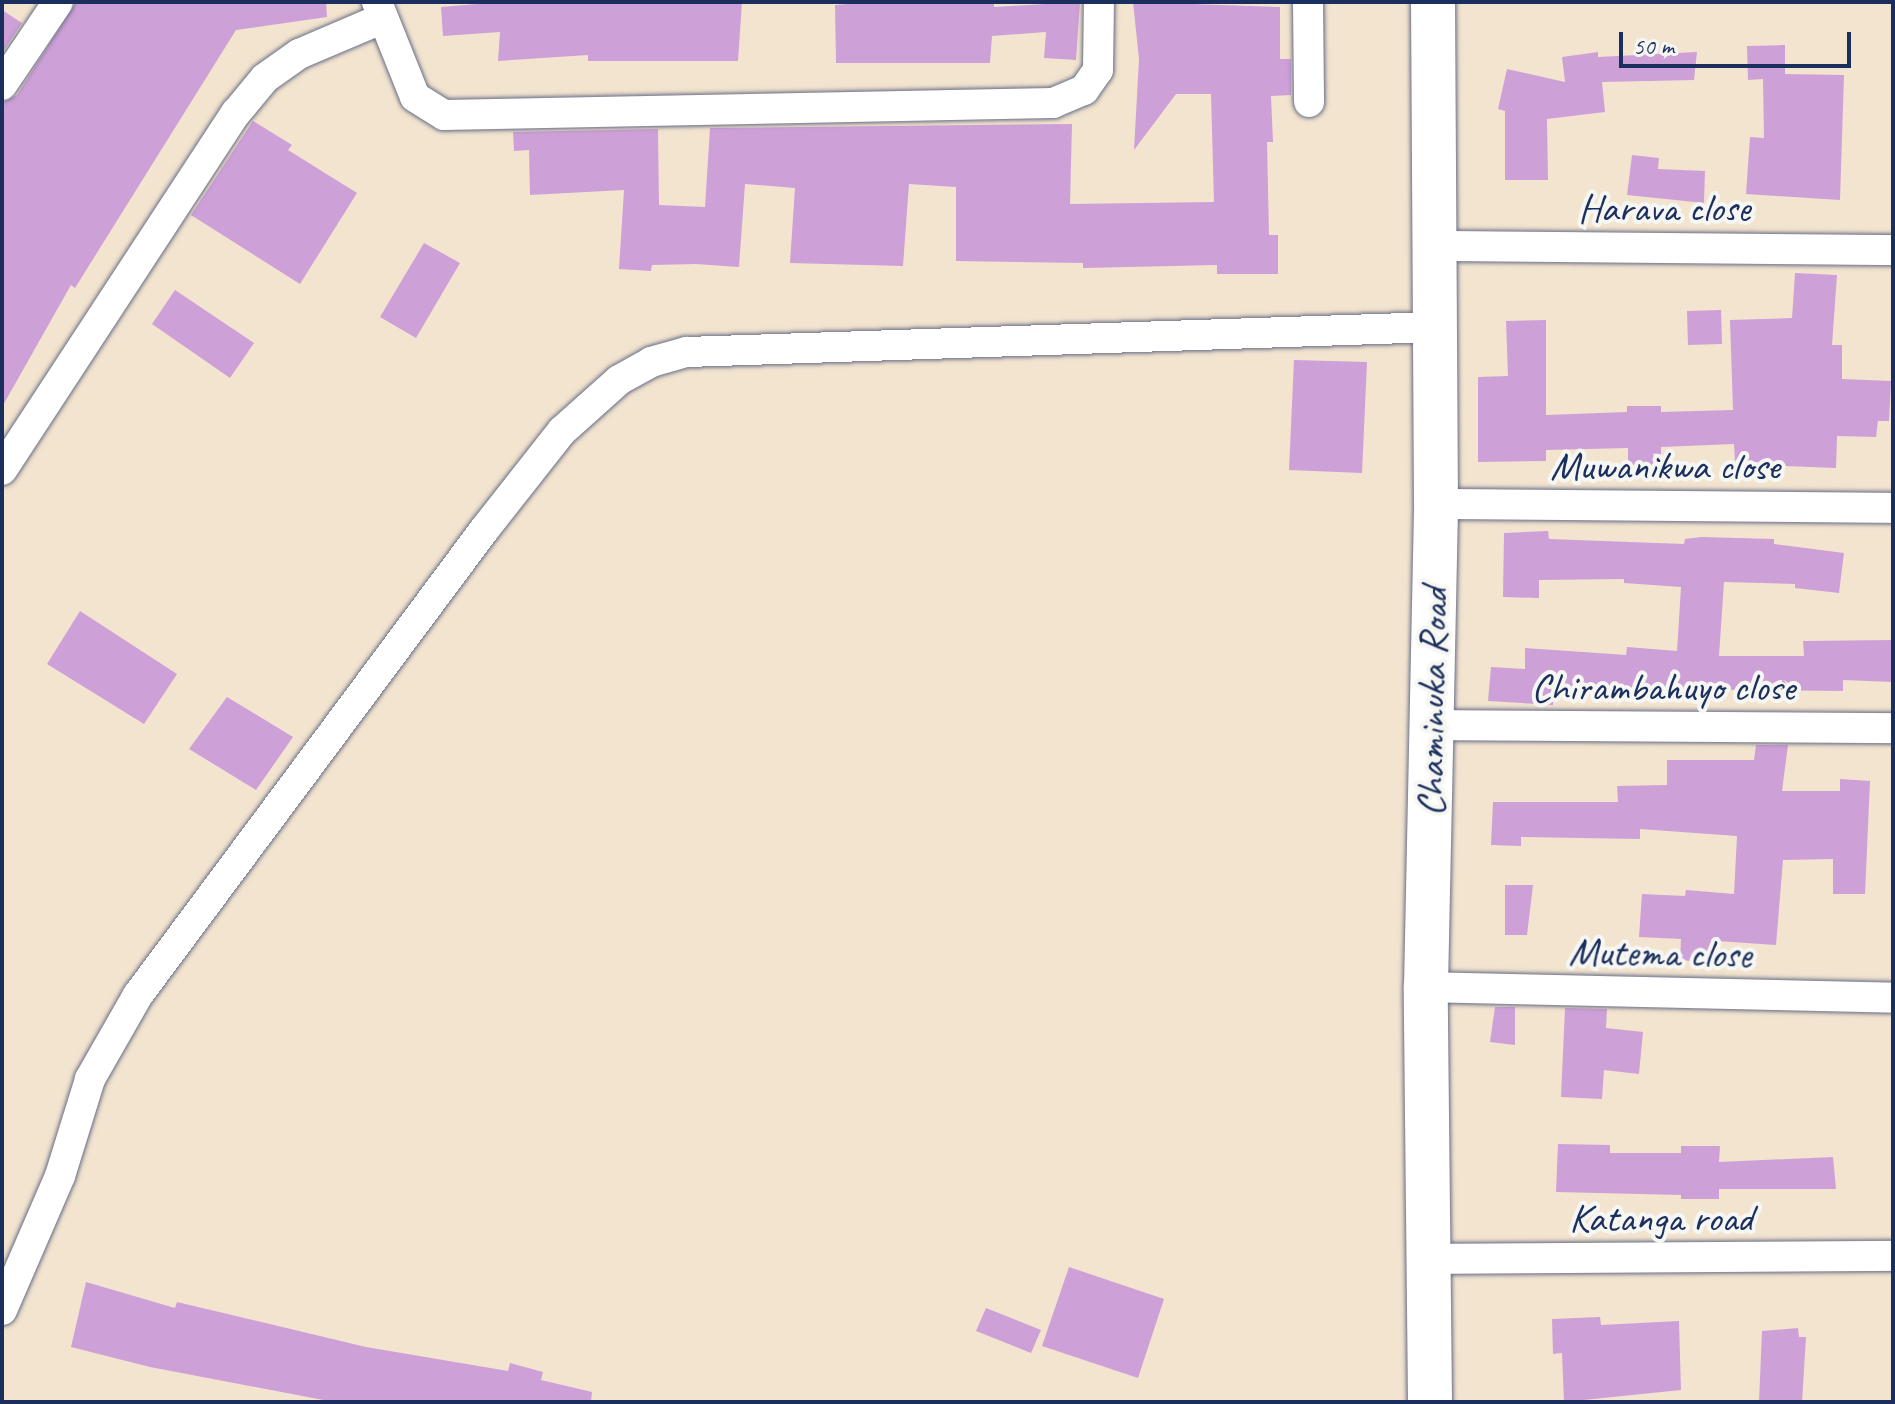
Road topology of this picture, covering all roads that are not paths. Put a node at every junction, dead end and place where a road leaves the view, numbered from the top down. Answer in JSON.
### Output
{"nodes":[{"id":1,"x":58,"y":2,"type":"edge"},
{"id":2,"x":1099,"y":2,"type":"edge"},
{"id":3,"x":1308,"y":2,"type":"edge"},
{"id":4,"x":1433,"y":2,"type":"edge"},
{"id":5,"x":379,"y":11,"type":"edge"},
{"id":6,"x":2,"y":85,"type":"edge"},
{"id":7,"x":1309,"y":102,"type":"dead end"},
{"id":8,"x":1435,"y":246,"type":"junction"},
{"id":9,"x":1893,"y":250,"type":"edge"},
{"id":10,"x":1436,"y":327,"type":"junction"},
{"id":11,"x":2,"y":470,"type":"edge"},
{"id":12,"x":1436,"y":504,"type":"junction"},
{"id":13,"x":1893,"y":508,"type":"edge"},
{"id":14,"x":1433,"y":725,"type":"junction"},
{"id":15,"x":1893,"y":728,"type":"edge"},
{"id":16,"x":1426,"y":987,"type":"junction"},
{"id":17,"x":1893,"y":998,"type":"edge"},
{"id":18,"x":1893,"y":1256,"type":"edge"},
{"id":19,"x":1429,"y":1259,"type":"junction"},
{"id":20,"x":2,"y":1310,"type":"edge"},
{"id":21,"x":1430,"y":1402,"type":"edge"}],
"edges":[{"from":1,"to":6,"type":"street"},
{"from":2,"to":5,"type":"street"},
{"from":3,"to":7,"type":"street"},
{"from":4,"to":8,"type":"main road","name":"Chaminuka Road"},
{"from":5,"to":11,"type":"street"},
{"from":8,"to":9,"type":"street","name":"Harava close"},
{"from":8,"to":10,"type":"main road","name":"Chaminuka Road"},
{"from":10,"to":12,"type":"main road","name":"Chaminuka Road"},
{"from":10,"to":20,"type":"street"},
{"from":12,"to":13,"type":"street","name":"Muwanikwa close"},
{"from":12,"to":14,"type":"main road","name":"Chaminuka Road"},
{"from":14,"to":15,"type":"street","name":"Chirambahuyo close"},
{"from":14,"to":16,"type":"main road","name":"Chaminuka Road"},
{"from":16,"to":17,"type":"street","name":"Mutema close"},
{"from":16,"to":19,"type":"main road","name":"Chaminuka Road"},
{"from":18,"to":19,"type":"street","name":"Katanga road"},
{"from":19,"to":21,"type":"main road","name":"Chaminuka Road"}]}
